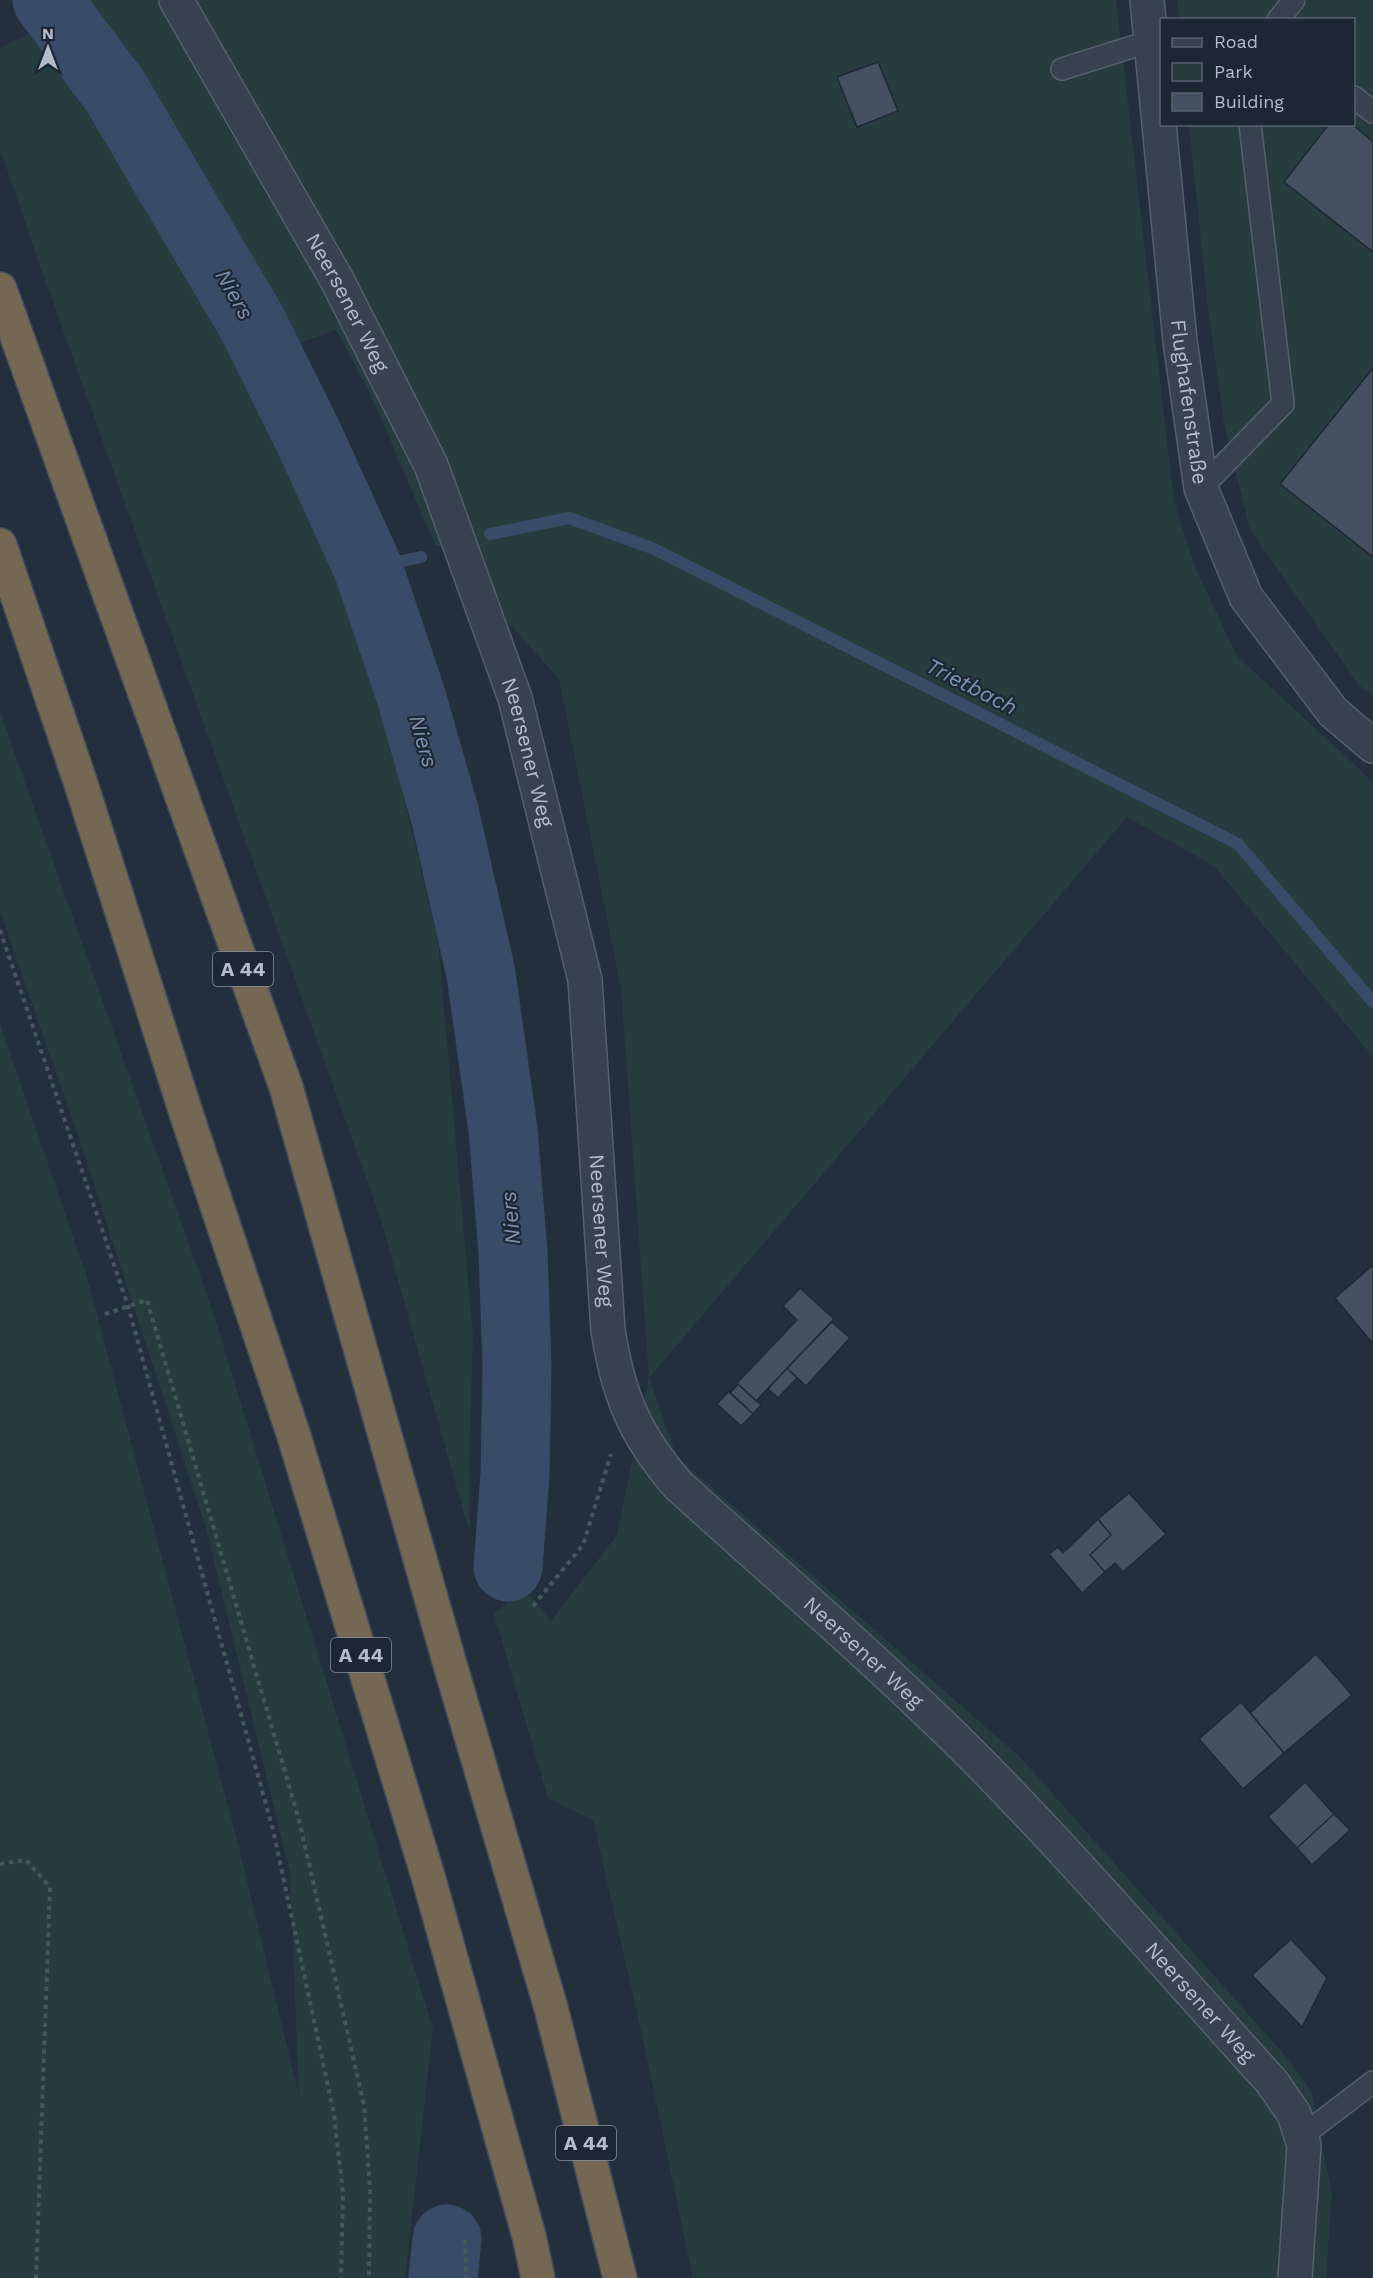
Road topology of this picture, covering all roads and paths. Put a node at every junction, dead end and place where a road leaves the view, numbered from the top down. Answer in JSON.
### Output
{"nodes":[{"id":1,"x":176,"y":0,"type":"edge"},
{"id":2,"x":1147,"y":0,"type":"edge"},
{"id":3,"x":1294,"y":0,"type":"edge"},
{"id":4,"x":1280,"y":18,"type":"edge"},
{"id":5,"x":1155,"y":60,"type":"edge"},
{"id":6,"x":1062,"y":69,"type":"dead end"},
{"id":7,"x":1355,"y":98,"type":"edge"},
{"id":8,"x":1373,"y":112,"type":"edge"},
{"id":9,"x":1160,"y":116,"type":"edge"},
{"id":10,"x":1161,"y":126,"type":"edge"},
{"id":11,"x":1250,"y":126,"type":"edge"},
{"id":12,"x":0,"y":289,"type":"edge"},
{"id":13,"x":1200,"y":488,"type":"junction"},
{"id":14,"x":0,"y":545,"type":"edge"},
{"id":15,"x":1373,"y":746,"type":"edge"},
{"id":16,"x":0,"y":930,"type":"edge"},
{"id":17,"x":128,"y":1305,"type":"junction"},
{"id":18,"x":105,"y":1314,"type":"dead end"},
{"id":19,"x":626,"y":1405,"type":"junction"},
{"id":20,"x":533,"y":1606,"type":"dead end"},
{"id":21,"x":0,"y":1864,"type":"edge"},
{"id":22,"x":1373,"y":2082,"type":"edge"},
{"id":23,"x":1302,"y":2136,"type":"junction"},
{"id":24,"x":465,"y":2240,"type":"dead end"},
{"id":25,"x":36,"y":2278,"type":"edge"},
{"id":26,"x":341,"y":2278,"type":"edge"},
{"id":27,"x":369,"y":2278,"type":"edge"},
{"id":28,"x":466,"y":2278,"type":"edge"},
{"id":29,"x":538,"y":2278,"type":"edge"},
{"id":30,"x":620,"y":2278,"type":"edge"},
{"id":31,"x":1295,"y":2278,"type":"edge"}],
"edges":[{"from":1,"to":19,"type":"street","name":"Neersener Weg"},
{"from":2,"to":5,"type":"street","name":"Flughafenstraße"},
{"from":3,"to":4,"type":"lane"},
{"from":5,"to":6,"type":"lane"},
{"from":5,"to":9,"type":"street","name":"Flughafenstraße"},
{"from":7,"to":8,"type":"lane"},
{"from":10,"to":13,"type":"street","name":"Flughafenstraße"},
{"from":11,"to":13,"type":"lane"},
{"from":12,"to":30,"type":"highway","number":"A 44"},
{"from":13,"to":15,"type":"street","name":"Flughafenstraße"},
{"from":14,"to":29,"type":"highway","number":"A 44"},
{"from":16,"to":17,"type":"path"},
{"from":17,"to":18,"type":"path"},
{"from":17,"to":26,"type":"path"},
{"from":17,"to":27,"type":"path"},
{"from":19,"to":20,"type":"path"},
{"from":19,"to":23,"type":"street","name":"Neersener Weg"},
{"from":21,"to":25,"type":"path"},
{"from":22,"to":23,"type":"lane"},
{"from":23,"to":31,"type":"street","name":"Neersener Weg"},
{"from":24,"to":28,"type":"path"}]}
